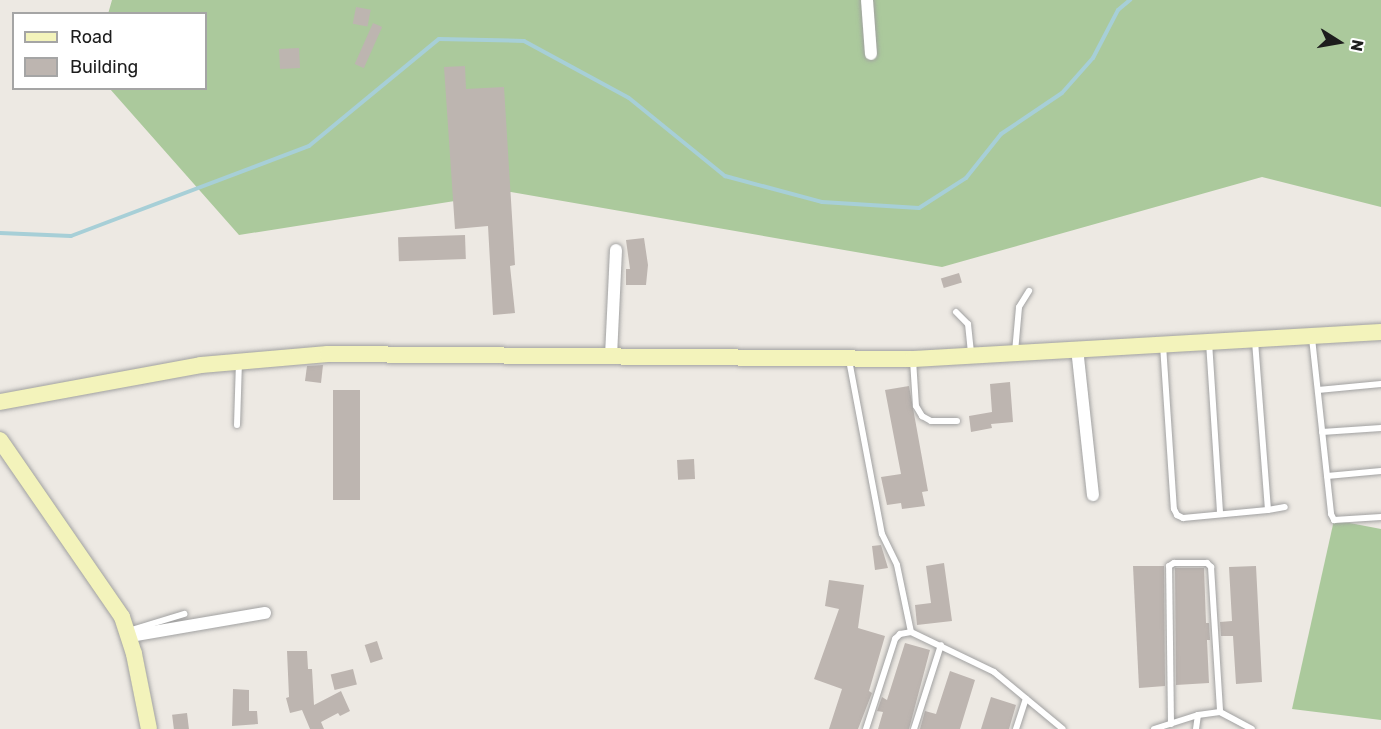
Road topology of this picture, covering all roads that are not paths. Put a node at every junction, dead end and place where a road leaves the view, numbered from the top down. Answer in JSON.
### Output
{"nodes":[{"id":1,"x":867,"y":0,"type":"edge"},
{"id":2,"x":871,"y":54,"type":"dead end"},
{"id":3,"x":615,"y":250,"type":"dead end"},
{"id":4,"x":1029,"y":291,"type":"dead end"},
{"id":5,"x":956,"y":312,"type":"dead end"},
{"id":6,"x":1381,"y":332,"type":"edge"},
{"id":7,"x":1311,"y":335,"type":"junction"},
{"id":8,"x":1255,"y":338,"type":"junction"},
{"id":9,"x":1209,"y":342,"type":"junction"},
{"id":10,"x":1163,"y":345,"type":"junction"},
{"id":11,"x":1077,"y":348,"type":"junction"},
{"id":12,"x":1015,"y":352,"type":"junction"},
{"id":13,"x":971,"y":355,"type":"junction"},
{"id":14,"x":611,"y":356,"type":"junction"},
{"id":15,"x":913,"y":359,"type":"junction"},
{"id":16,"x":849,"y":360,"type":"junction"},
{"id":17,"x":239,"y":362,"type":"junction"},
{"id":18,"x":1381,"y":384,"type":"edge"},
{"id":19,"x":1318,"y":390,"type":"junction"},
{"id":20,"x":0,"y":402,"type":"edge"},
{"id":21,"x":957,"y":421,"type":"dead end"},
{"id":22,"x":237,"y":425,"type":"dead end"},
{"id":23,"x":1381,"y":428,"type":"edge"},
{"id":24,"x":1322,"y":432,"type":"junction"},
{"id":25,"x":0,"y":440,"type":"edge"},
{"id":26,"x":1381,"y":471,"type":"edge"},
{"id":27,"x":1327,"y":476,"type":"junction"},
{"id":28,"x":1093,"y":495,"type":"dead end"},
{"id":29,"x":1286,"y":507,"type":"dead end"},
{"id":30,"x":1268,"y":510,"type":"junction"},
{"id":31,"x":1220,"y":514,"type":"junction"},
{"id":32,"x":1381,"y":518,"type":"edge"},
{"id":33,"x":265,"y":613,"type":"dead end"},
{"id":34,"x":184,"y":614,"type":"dead end"},
{"id":35,"x":911,"y":632,"type":"junction"},
{"id":36,"x":129,"y":633,"type":"junction"},
{"id":37,"x":941,"y":645,"type":"junction"},
{"id":38,"x":1026,"y":699,"type":"junction"},
{"id":39,"x":1220,"y":712,"type":"junction"},
{"id":40,"x":1198,"y":715,"type":"junction"},
{"id":41,"x":1171,"y":724,"type":"junction"},
{"id":42,"x":148,"y":729,"type":"edge"},
{"id":43,"x":866,"y":729,"type":"edge"},
{"id":44,"x":914,"y":729,"type":"edge"},
{"id":45,"x":1016,"y":729,"type":"edge"},
{"id":46,"x":1063,"y":729,"type":"edge"},
{"id":47,"x":1154,"y":729,"type":"edge"},
{"id":48,"x":1196,"y":729,"type":"edge"},
{"id":49,"x":1252,"y":729,"type":"edge"}],
"edges":[{"from":1,"to":2,"type":"street"},
{"from":3,"to":14,"type":"street"},
{"from":4,"to":12,"type":"lane"},
{"from":5,"to":13,"type":"lane"},
{"from":6,"to":7,"type":"street"},
{"from":7,"to":8,"type":"street"},
{"from":7,"to":19,"type":"lane"},
{"from":8,"to":9,"type":"street"},
{"from":8,"to":30,"type":"lane"},
{"from":9,"to":10,"type":"street"},
{"from":9,"to":31,"type":"lane"},
{"from":10,"to":11,"type":"street"},
{"from":10,"to":31,"type":"lane"},
{"from":11,"to":12,"type":"street"},
{"from":11,"to":28,"type":"street"},
{"from":12,"to":13,"type":"street"},
{"from":13,"to":15,"type":"street"},
{"from":14,"to":16,"type":"street"},
{"from":14,"to":17,"type":"street"},
{"from":15,"to":16,"type":"street"},
{"from":15,"to":21,"type":"lane"},
{"from":16,"to":35,"type":"lane"},
{"from":17,"to":20,"type":"street"},
{"from":17,"to":22,"type":"lane"},
{"from":18,"to":19,"type":"lane"},
{"from":19,"to":24,"type":"lane"},
{"from":23,"to":24,"type":"lane"},
{"from":24,"to":27,"type":"lane"},
{"from":25,"to":36,"type":"street"},
{"from":26,"to":27,"type":"lane"},
{"from":27,"to":32,"type":"lane"},
{"from":29,"to":30,"type":"lane"},
{"from":30,"to":31,"type":"lane"},
{"from":33,"to":36,"type":"street"},
{"from":34,"to":36,"type":"lane"},
{"from":35,"to":37,"type":"lane"},
{"from":35,"to":43,"type":"lane"},
{"from":36,"to":42,"type":"street"},
{"from":37,"to":38,"type":"lane"},
{"from":37,"to":44,"type":"lane"},
{"from":38,"to":45,"type":"lane"},
{"from":38,"to":46,"type":"lane"},
{"from":39,"to":40,"type":"lane"},
{"from":39,"to":41,"type":"lane"},
{"from":39,"to":49,"type":"lane"},
{"from":40,"to":41,"type":"lane"},
{"from":40,"to":48,"type":"lane"},
{"from":41,"to":47,"type":"lane"}]}
